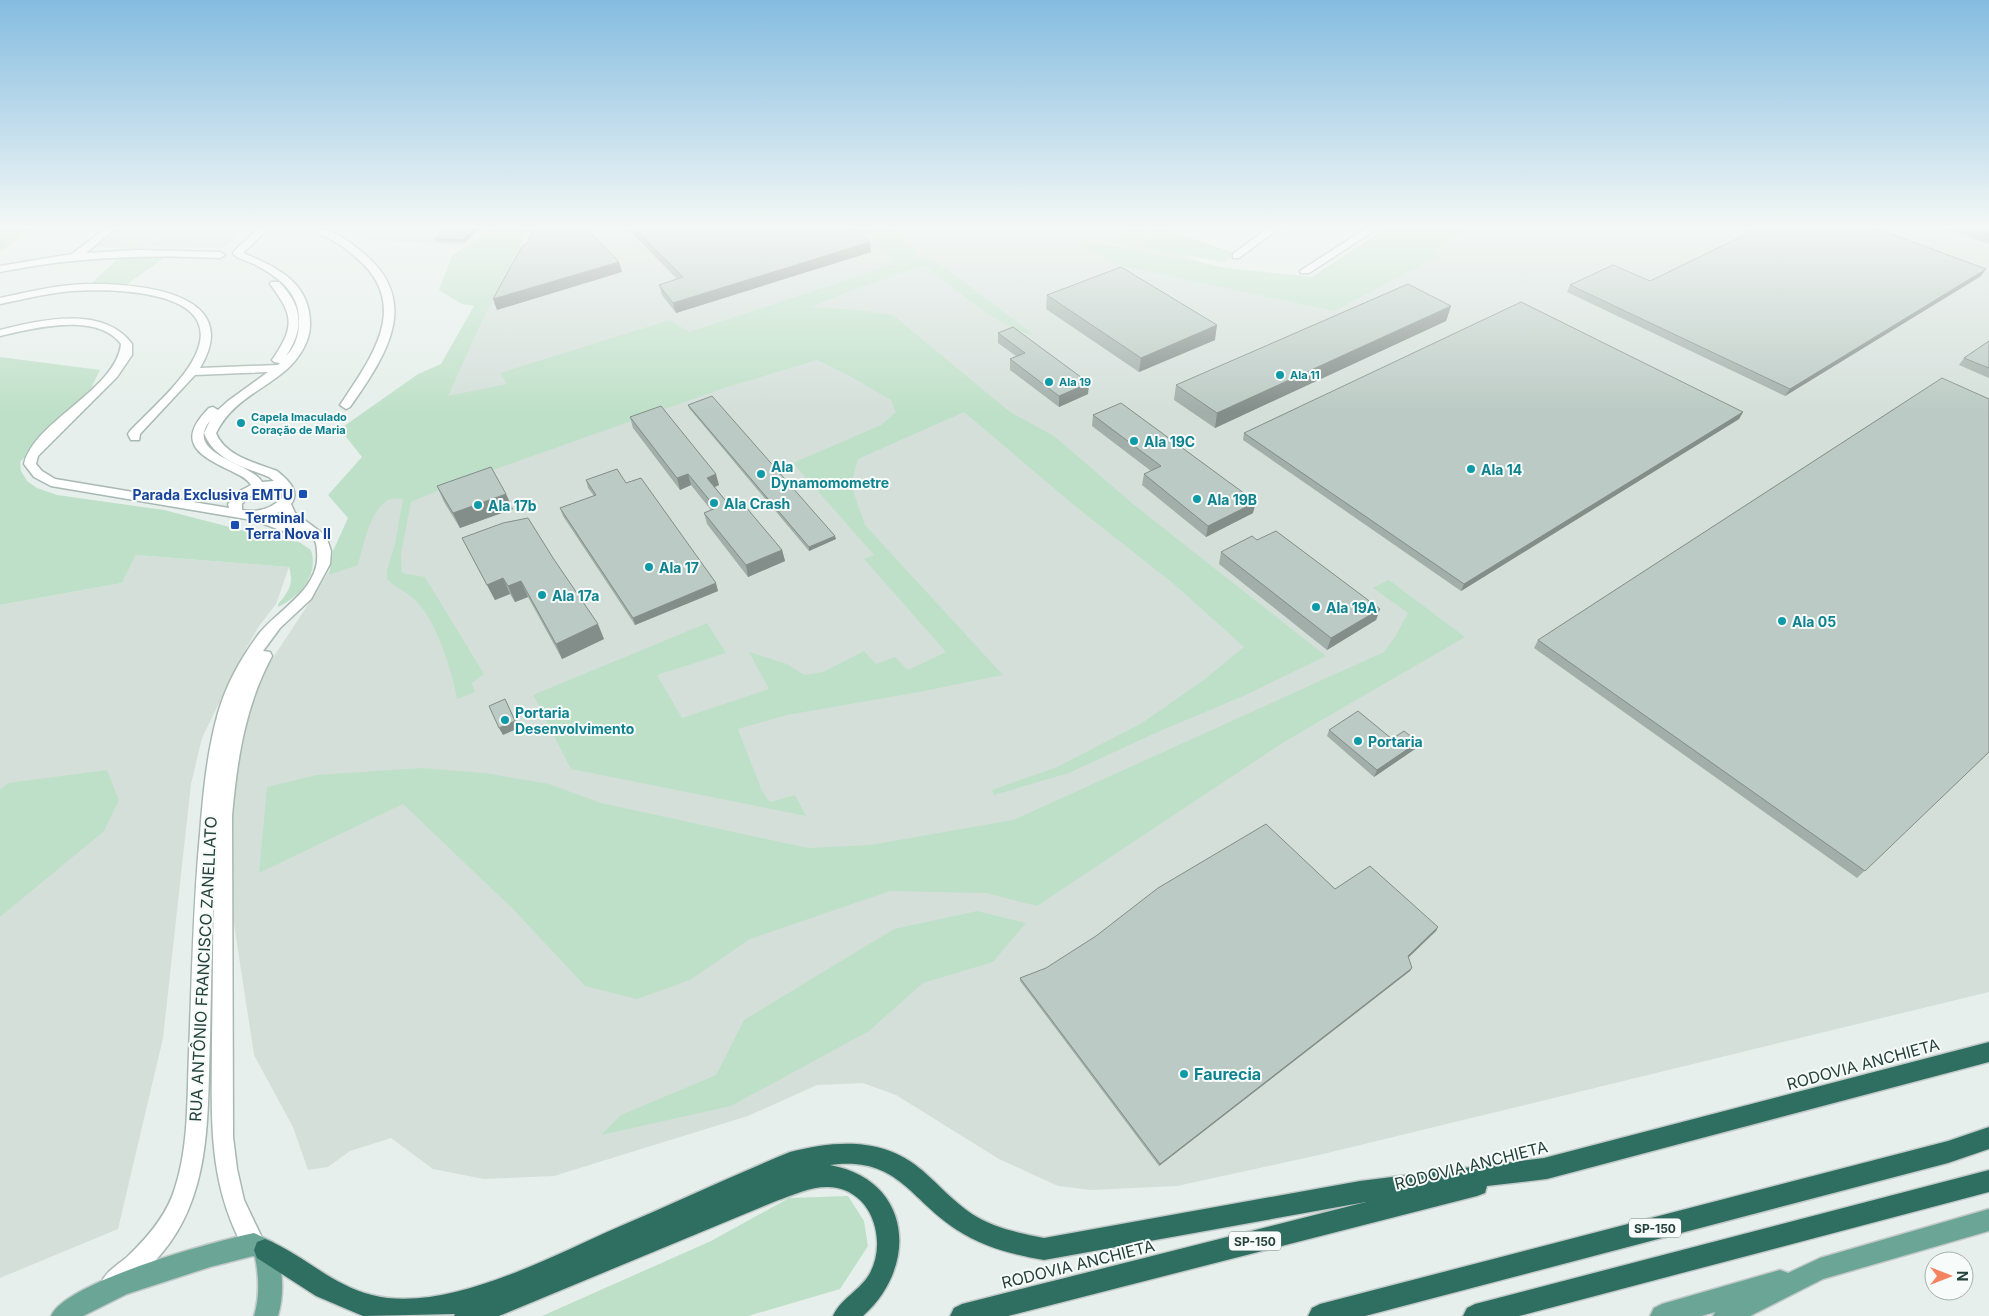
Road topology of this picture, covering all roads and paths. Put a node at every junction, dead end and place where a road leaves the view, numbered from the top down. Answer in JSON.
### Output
{"nodes":[{"id":1,"x":69,"y":289,"type":"edge"},
{"id":2,"x":135,"y":289,"type":"edge"},
{"id":3,"x":282,"y":289,"type":"edge"},
{"id":4,"x":295,"y":289,"type":"edge"},
{"id":5,"x":385,"y":289,"type":"edge"},
{"id":6,"x":0,"y":301,"type":"edge"},
{"id":7,"x":0,"y":333,"type":"edge"},
{"id":8,"x":276,"y":368,"type":"junction"},
{"id":9,"x":192,"y":372,"type":"junction"},
{"id":10,"x":346,"y":405,"type":"dead end"},
{"id":11,"x":134,"y":437,"type":"dead end"},
{"id":12,"x":258,"y":487,"type":"junction"},
{"id":13,"x":286,"y":497,"type":"junction"},
{"id":14,"x":237,"y":500,"type":"junction"},
{"id":15,"x":178,"y":502,"type":"junction"},
{"id":16,"x":246,"y":515,"type":"junction"},
{"id":17,"x":321,"y":539,"type":"junction"},
{"id":18,"x":299,"y":604,"type":"junction"},
{"id":19,"x":1989,"y":1052,"type":"edge"},
{"id":20,"x":1989,"y":1138,"type":"edge"},
{"id":21,"x":1548,"y":1168,"type":"junction"},
{"id":22,"x":1989,"y":1181,"type":"edge"},
{"id":23,"x":1989,"y":1220,"type":"edge"},
{"id":24,"x":259,"y":1247,"type":"junction"},
{"id":25,"x":1820,"y":1269,"type":"junction"},
{"id":26,"x":97,"y":1294,"type":"junction"},
{"id":27,"x":63,"y":1316,"type":"edge"},
{"id":28,"x":266,"y":1316,"type":"edge"},
{"id":29,"x":466,"y":1316,"type":"edge"},
{"id":30,"x":845,"y":1316,"type":"edge"},
{"id":31,"x":962,"y":1316,"type":"edge"},
{"id":32,"x":1320,"y":1316,"type":"edge"},
{"id":33,"x":1475,"y":1316,"type":"edge"},
{"id":34,"x":1662,"y":1316,"type":"edge"},
{"id":35,"x":1725,"y":1316,"type":"edge"}],
"edges":[{"from":1,"to":6,"type":"street"},
{"from":2,"to":9,"type":"street"},
{"from":3,"to":8,"type":"street"},
{"from":4,"to":8,"type":"street"},
{"from":5,"to":10,"type":"street"},
{"from":7,"to":15,"type":"street"},
{"from":8,"to":9,"type":"street"},
{"from":8,"to":12,"type":"street"},
{"from":8,"to":13,"type":"street"},
{"from":9,"to":11,"type":"street"},
{"from":12,"to":13,"type":"street"},
{"from":12,"to":14,"type":"street"},
{"from":13,"to":16,"type":"street"},
{"from":13,"to":17,"type":"street"},
{"from":14,"to":15,"type":"street"},
{"from":14,"to":16,"type":"street"},
{"from":15,"to":16,"type":"street"},
{"from":16,"to":17,"type":"street"},
{"from":17,"to":18,"type":"street","name":"RUA ANTÔNIO FRANCISCO ZANELLATO"},
{"from":18,"to":24,"type":"street","name":"RUA ANTÔNIO FRANCISCO ZANELLATO"},
{"from":18,"to":26,"type":"street","name":"RUA ANTÔNIO FRANCISCO ZANELLATO"},
{"from":19,"to":21,"type":"highway","name":"RODOVIA ANCHIETA","number":"SP-150"},
{"from":20,"to":32,"type":"highway","number":"SP-150"},
{"from":21,"to":24,"type":"highway"},
{"from":21,"to":31,"type":"highway","name":"RODOVIA ANCHIETA","number":"SP-150"},
{"from":22,"to":33,"type":"highway"},
{"from":23,"to":25,"type":"main road"},
{"from":24,"to":26,"type":"main road","name":"RUA ANTÔNIO FRANCISCO ZANELLATO"},
{"from":24,"to":28,"type":"main road"},
{"from":25,"to":34,"type":"main road"},
{"from":25,"to":35,"type":"main road"},
{"from":26,"to":27,"type":"main road","name":"RUA ANTÔNIO FRANCISCO ZANELLATO"},
{"from":29,"to":30,"type":"highway"}]}
